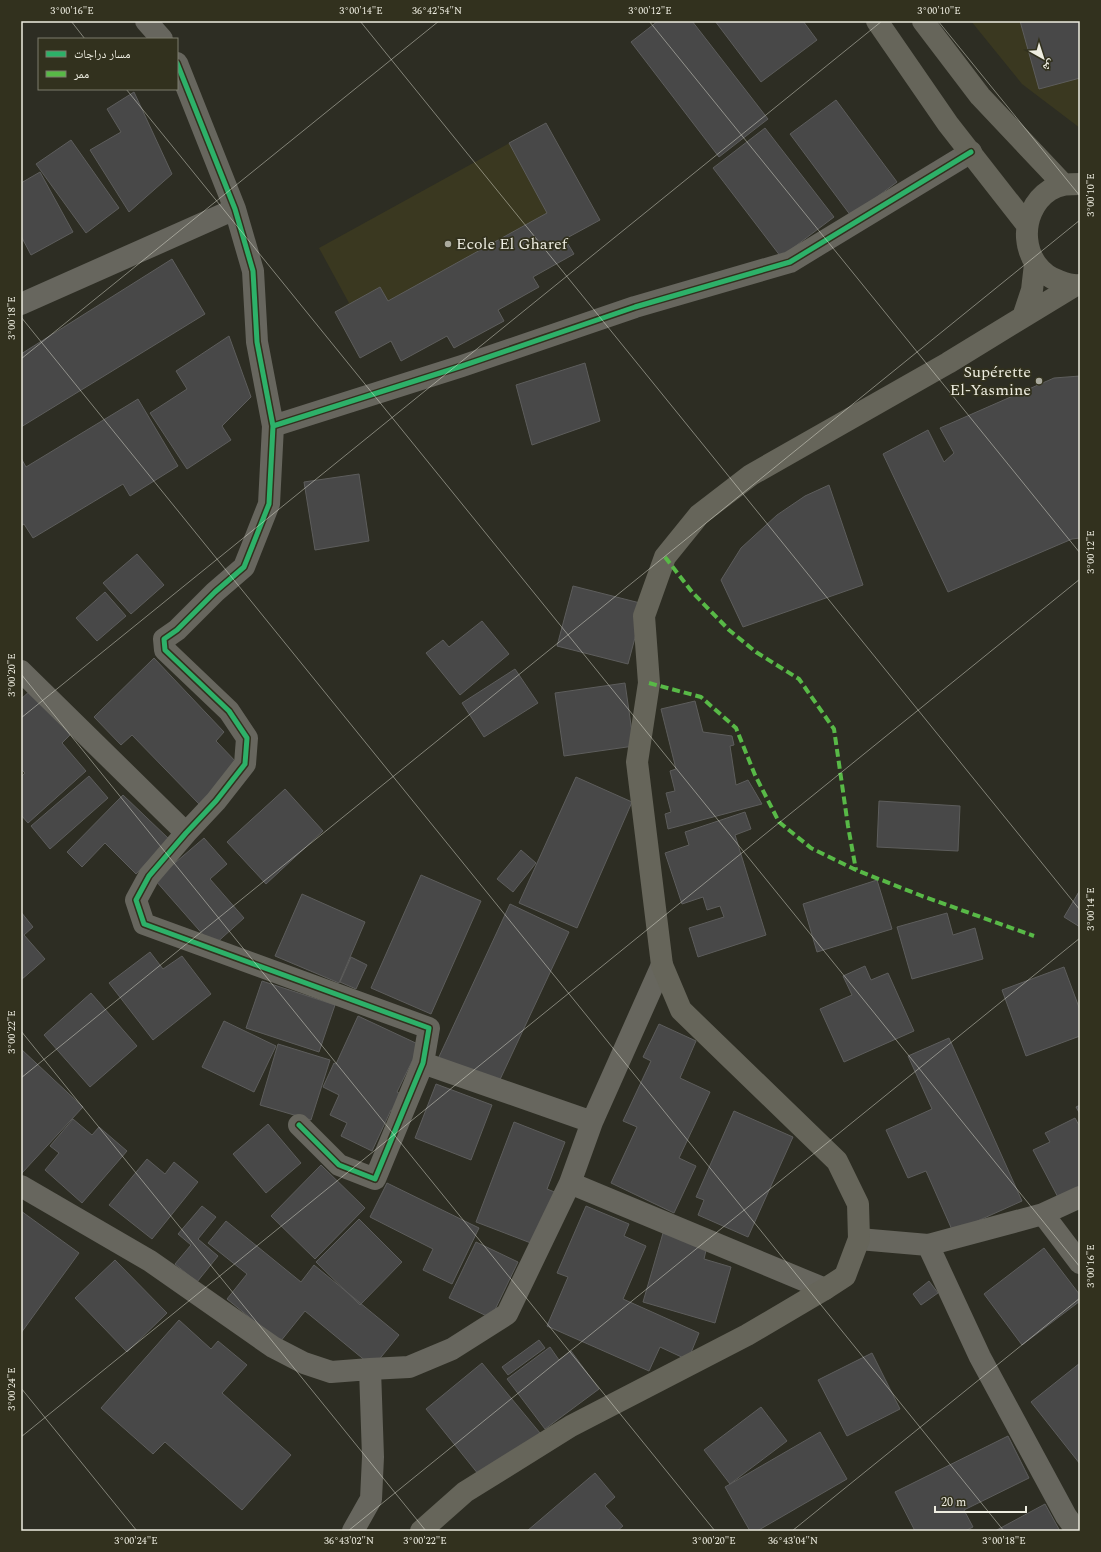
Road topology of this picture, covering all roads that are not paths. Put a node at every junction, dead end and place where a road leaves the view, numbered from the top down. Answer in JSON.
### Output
{"nodes":[{"id":1,"x":146,"y":21,"type":"edge"},
{"id":2,"x":876,"y":21,"type":"edge"},
{"id":3,"x":923,"y":21,"type":"edge"},
{"id":4,"x":161,"y":38,"type":"edge"},
{"id":5,"x":178,"y":66,"type":"edge"},
{"id":6,"x":971,"y":152,"type":"junction"},
{"id":7,"x":1072,"y":184,"type":"edge"},
{"id":8,"x":235,"y":209,"type":"junction"},
{"id":9,"x":1026,"y":225,"type":"junction"},
{"id":10,"x":1035,"y":264,"type":"junction"},
{"id":11,"x":1077,"y":285,"type":"edge"},
{"id":12,"x":21,"y":304,"type":"edge"},
{"id":13,"x":1023,"y":317,"type":"junction"},
{"id":14,"x":273,"y":426,"type":"junction"},
{"id":15,"x":21,"y":671,"type":"edge"},
{"id":16,"x":186,"y":833,"type":"junction"},
{"id":17,"x":662,"y":965,"type":"junction"},
{"id":18,"x":423,"y":1063,"type":"junction"},
{"id":19,"x":592,"y":1122,"type":"junction"},
{"id":20,"x":299,"y":1126,"type":"dead end"},
{"id":21,"x":570,"y":1183,"type":"junction"},
{"id":22,"x":21,"y":1186,"type":"edge"},
{"id":23,"x":1080,"y":1197,"type":"edge"},
{"id":24,"x":1043,"y":1214,"type":"junction"},
{"id":25,"x":859,"y":1239,"type":"junction"},
{"id":26,"x":928,"y":1245,"type":"junction"},
{"id":27,"x":1080,"y":1263,"type":"edge"},
{"id":28,"x":825,"y":1289,"type":"junction"},
{"id":29,"x":370,"y":1369,"type":"junction"},
{"id":30,"x":353,"y":1531,"type":"edge"},
{"id":31,"x":422,"y":1531,"type":"edge"},
{"id":32,"x":1077,"y":1531,"type":"edge"}],
"edges":[{"from":1,"to":4,"type":"street"},
{"from":2,"to":6,"type":"main road"},
{"from":3,"to":7,"type":"main road"},
{"from":5,"to":8,"type":"street"},
{"from":6,"to":9,"type":"main road"},
{"from":6,"to":14,"type":"street"},
{"from":7,"to":9,"type":"main road"},
{"from":8,"to":12,"type":"street"},
{"from":8,"to":14,"type":"street"},
{"from":9,"to":10,"type":"main road"},
{"from":10,"to":11,"type":"main road"},
{"from":10,"to":13,"type":"main road"},
{"from":11,"to":13,"type":"main road"},
{"from":13,"to":17,"type":"main road"},
{"from":14,"to":16,"type":"street"},
{"from":15,"to":16,"type":"street"},
{"from":16,"to":18,"type":"street"},
{"from":17,"to":19,"type":"street"},
{"from":17,"to":25,"type":"main road"},
{"from":18,"to":19,"type":"street"},
{"from":18,"to":20,"type":"street"},
{"from":19,"to":21,"type":"street"},
{"from":21,"to":28,"type":"street"},
{"from":21,"to":29,"type":"street"},
{"from":22,"to":29,"type":"street"},
{"from":23,"to":24,"type":"street"},
{"from":24,"to":26,"type":"street"},
{"from":24,"to":27,"type":"street"},
{"from":25,"to":26,"type":"street"},
{"from":25,"to":28,"type":"main road"},
{"from":26,"to":32,"type":"street"},
{"from":28,"to":31,"type":"main road"},
{"from":29,"to":30,"type":"street"}]}
